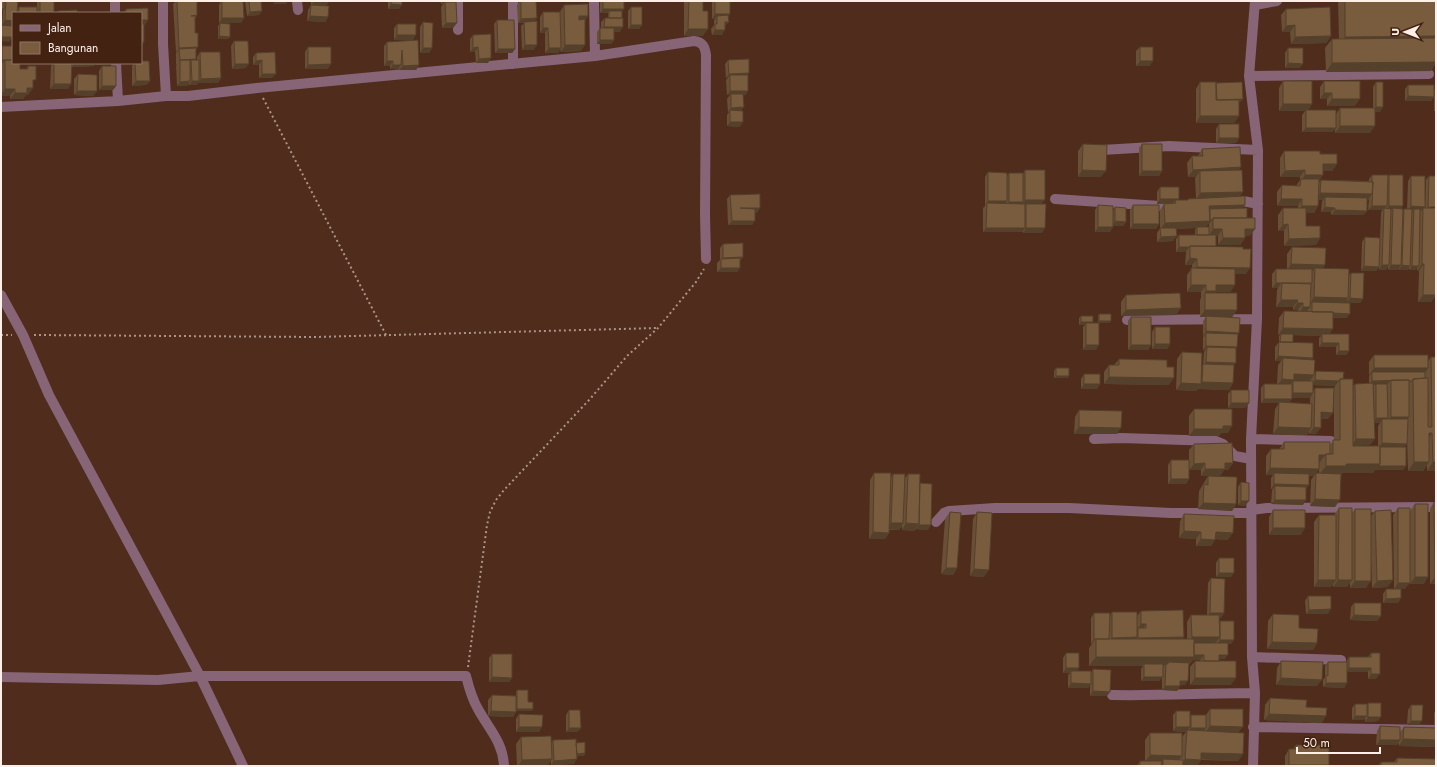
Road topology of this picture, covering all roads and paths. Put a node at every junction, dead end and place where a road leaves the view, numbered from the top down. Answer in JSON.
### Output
{"nodes":[{"id":1,"x":115,"y":1,"type":"edge"},
{"id":2,"x":163,"y":1,"type":"edge"},
{"id":3,"x":458,"y":1,"type":"edge"},
{"id":4,"x":513,"y":1,"type":"edge"},
{"id":5,"x":594,"y":1,"type":"edge"},
{"id":6,"x":1278,"y":1,"type":"edge"},
{"id":7,"x":1255,"y":3,"type":"edge"},
{"id":8,"x":115,"y":12,"type":"edge"},
{"id":9,"x":458,"y":30,"type":"edge"},
{"id":10,"x":595,"y":56,"type":"junction"},
{"id":11,"x":116,"y":64,"type":"edge"},
{"id":12,"x":513,"y":64,"type":"junction"},
{"id":13,"x":1429,"y":74,"type":"edge"},
{"id":14,"x":1249,"y":76,"type":"junction"},
{"id":15,"x":257,"y":88,"type":"junction"},
{"id":16,"x":166,"y":96,"type":"junction"},
{"id":17,"x":118,"y":101,"type":"junction"},
{"id":18,"x":1,"y":107,"type":"edge"},
{"id":19,"x":1102,"y":150,"type":"edge"},
{"id":20,"x":1258,"y":150,"type":"junction"},
{"id":21,"x":1055,"y":199,"type":"dead end"},
{"id":22,"x":1220,"y":202,"type":"edge"},
{"id":23,"x":1183,"y":204,"type":"edge"},
{"id":24,"x":1258,"y":204,"type":"junction"},
{"id":25,"x":706,"y":259,"type":"joint"},
{"id":26,"x":1,"y":295,"type":"edge"},
{"id":27,"x":1257,"y":319,"type":"junction"},
{"id":28,"x":1127,"y":320,"type":"dead end"},
{"id":29,"x":658,"y":328,"type":"junction"},
{"id":30,"x":1,"y":335,"type":"edge"},
{"id":31,"x":23,"y":335,"type":"junction"},
{"id":32,"x":386,"y":335,"type":"junction"},
{"id":33,"x":1094,"y":439,"type":"dead end"},
{"id":34,"x":1251,"y":439,"type":"junction"},
{"id":35,"x":1331,"y":441,"type":"edge"},
{"id":36,"x":1251,"y":459,"type":"junction"},
{"id":37,"x":1436,"y":507,"type":"edge"},
{"id":38,"x":1251,"y":511,"type":"junction"},
{"id":39,"x":936,"y":522,"type":"dead end"},
{"id":40,"x":1252,"y":657,"type":"junction"},
{"id":41,"x":1341,"y":660,"type":"edge"},
{"id":42,"x":200,"y":676,"type":"junction"},
{"id":43,"x":466,"y":676,"type":"junction"},
{"id":44,"x":1,"y":677,"type":"edge"},
{"id":45,"x":1254,"y":693,"type":"junction"},
{"id":46,"x":1112,"y":695,"type":"edge"},
{"id":47,"x":1253,"y":727,"type":"junction"},
{"id":48,"x":1436,"y":730,"type":"edge"},
{"id":49,"x":243,"y":766,"type":"edge"},
{"id":50,"x":504,"y":766,"type":"edge"},
{"id":51,"x":1253,"y":766,"type":"edge"}],
"edges":[{"from":1,"to":8,"type":"street"},
{"from":2,"to":16,"type":"street"},
{"from":3,"to":9,"type":"street"},
{"from":4,"to":12,"type":"street"},
{"from":5,"to":10,"type":"street"},
{"from":6,"to":7,"type":"street"},
{"from":7,"to":14,"type":"street"},
{"from":10,"to":12,"type":"street"},
{"from":10,"to":25,"type":"street"},
{"from":11,"to":17,"type":"street"},
{"from":12,"to":15,"type":"street"},
{"from":13,"to":14,"type":"street"},
{"from":14,"to":20,"type":"street"},
{"from":15,"to":16,"type":"street"},
{"from":15,"to":32,"type":"path"},
{"from":16,"to":17,"type":"street"},
{"from":17,"to":18,"type":"street"},
{"from":19,"to":20,"type":"street"},
{"from":20,"to":24,"type":"street"},
{"from":21,"to":23,"type":"street"},
{"from":22,"to":24,"type":"street"},
{"from":24,"to":27,"type":"street"},
{"from":25,"to":29,"type":"path"},
{"from":26,"to":31,"type":"street"},
{"from":27,"to":28,"type":"street"},
{"from":27,"to":34,"type":"street"},
{"from":29,"to":32,"type":"path"},
{"from":29,"to":43,"type":"path"},
{"from":30,"to":31,"type":"path"},
{"from":31,"to":32,"type":"path"},
{"from":31,"to":42,"type":"street"},
{"from":33,"to":36,"type":"street"},
{"from":34,"to":35,"type":"street"},
{"from":34,"to":36,"type":"street"},
{"from":36,"to":38,"type":"street"},
{"from":37,"to":38,"type":"street"},
{"from":38,"to":39,"type":"street"},
{"from":38,"to":40,"type":"street"},
{"from":40,"to":41,"type":"street"},
{"from":40,"to":45,"type":"street"},
{"from":42,"to":43,"type":"street"},
{"from":42,"to":44,"type":"street"},
{"from":42,"to":49,"type":"street"},
{"from":43,"to":50,"type":"street"},
{"from":45,"to":46,"type":"street"},
{"from":45,"to":47,"type":"street"},
{"from":47,"to":48,"type":"street"},
{"from":47,"to":51,"type":"street"}]}
